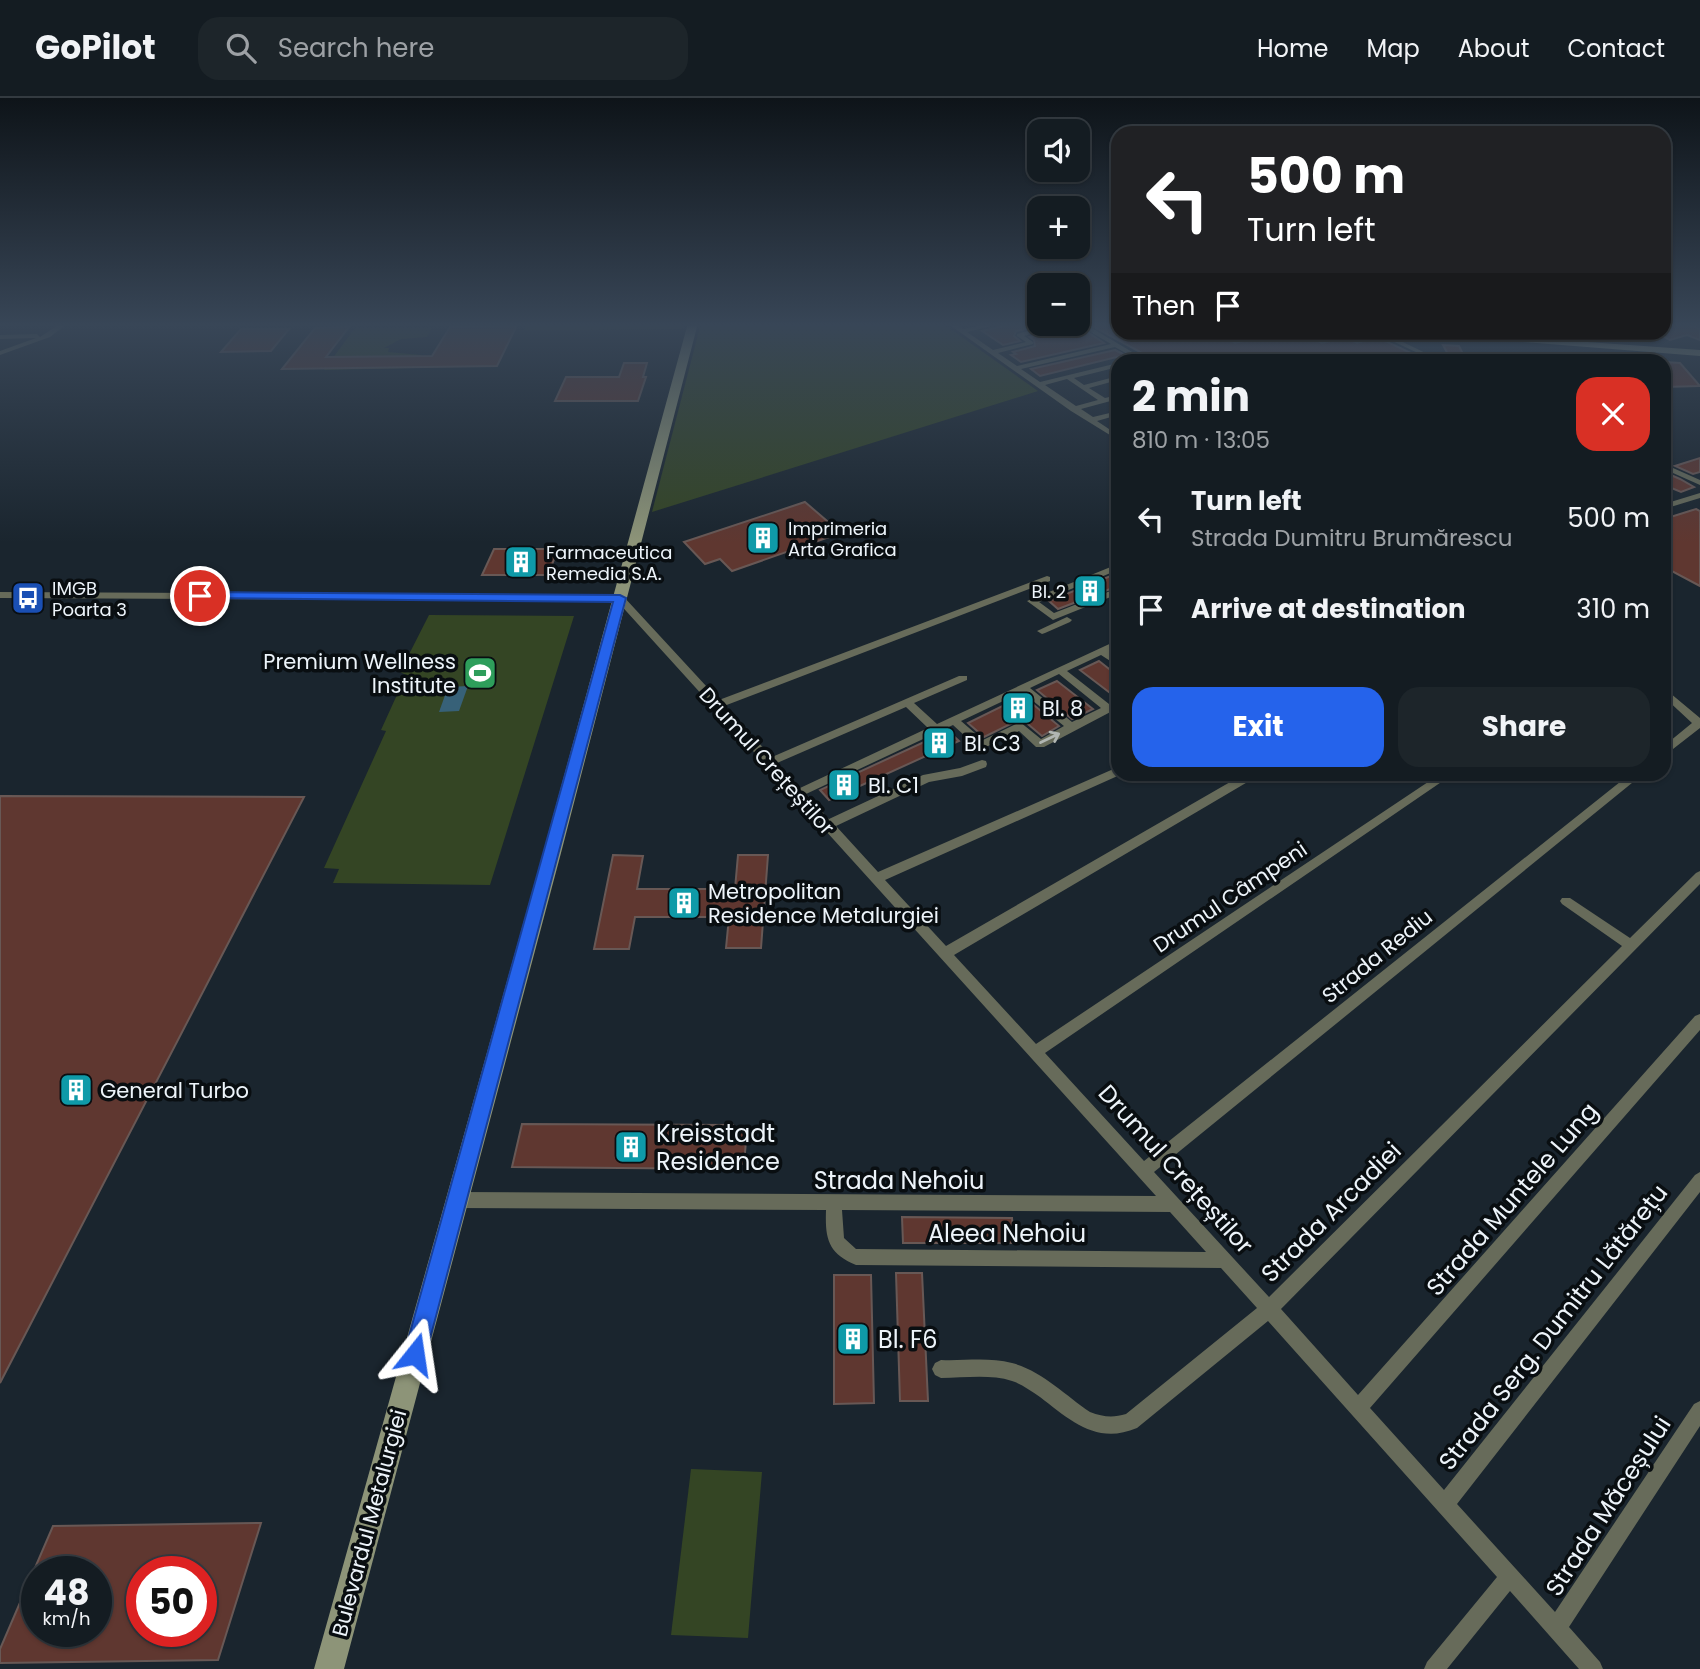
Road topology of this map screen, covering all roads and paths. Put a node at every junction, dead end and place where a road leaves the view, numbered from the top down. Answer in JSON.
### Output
{"nodes":[{"id":1,"x":674,"y":396,"type":"edge"},
{"id":2,"x":1056,"y":396,"type":"edge"},
{"id":3,"x":1097,"y":396,"type":"edge"},
{"id":4,"x":1111,"y":399,"type":"edge"},
{"id":5,"x":1104,"y":401,"type":"junction"},
{"id":6,"x":1074,"y":409,"type":"junction"},
{"id":7,"x":1111,"y":415,"type":"edge"},
{"id":8,"x":1091,"y":421,"type":"junction"},
{"id":9,"x":1111,"y":434,"type":"edge"},
{"id":10,"x":1671,"y":469,"type":"edge"},
{"id":11,"x":1700,"y":483,"type":"edge"},
{"id":12,"x":1700,"y":495,"type":"edge"},
{"id":13,"x":1671,"y":505,"type":"edge"},
{"id":14,"x":1111,"y":570,"type":"edge"},
{"id":15,"x":1047,"y":579,"type":"dead end"},
{"id":16,"x":0,"y":594,"type":"edge"},
{"id":17,"x":1111,"y":594,"type":"edge"},
{"id":18,"x":620,"y":598,"type":"junction"},
{"id":19,"x":1111,"y":602,"type":"edge"},
{"id":20,"x":1042,"y":631,"type":"dead end"},
{"id":21,"x":1111,"y":646,"type":"edge"},
{"id":22,"x":1102,"y":651,"type":"junction"},
{"id":23,"x":1111,"y":658,"type":"edge"},
{"id":24,"x":1060,"y":670,"type":"junction"},
{"id":25,"x":963,"y":678,"type":"dead end"},
{"id":26,"x":1023,"y":688,"type":"junction"},
{"id":27,"x":1671,"y":697,"type":"edge"},
{"id":28,"x":907,"y":702,"type":"junction"},
{"id":29,"x":1111,"y":704,"type":"edge"},
{"id":30,"x":716,"y":705,"type":"junction"},
{"id":31,"x":1111,"y":707,"type":"edge"},
{"id":32,"x":954,"y":720,"type":"junction"},
{"id":33,"x":1700,"y":724,"type":"edge"},
{"id":34,"x":1071,"y":727,"type":"junction"},
{"id":35,"x":935,"y":729,"type":"junction"},
{"id":36,"x":1671,"y":747,"type":"edge"},
{"id":37,"x":768,"y":762,"type":"junction"},
{"id":38,"x":982,"y":764,"type":"dead end"},
{"id":39,"x":1111,"y":774,"type":"edge"},
{"id":40,"x":1240,"y":781,"type":"edge"},
{"id":41,"x":1437,"y":781,"type":"edge"},
{"id":42,"x":1628,"y":781,"type":"edge"},
{"id":43,"x":796,"y":794,"type":"junction"},
{"id":44,"x":826,"y":826,"type":"junction"},
{"id":45,"x":1700,"y":876,"type":"edge"},
{"id":46,"x":875,"y":879,"type":"junction"},
{"id":47,"x":1566,"y":901,"type":"dead end"},
{"id":48,"x":1631,"y":945,"type":"junction"},
{"id":49,"x":944,"y":954,"type":"junction"},
{"id":50,"x":1700,"y":1020,"type":"edge"},
{"id":51,"x":1034,"y":1053,"type":"junction"},
{"id":52,"x":1143,"y":1171,"type":"junction"},
{"id":53,"x":1700,"y":1180,"type":"edge"},
{"id":54,"x":457,"y":1200,"type":"junction"},
{"id":55,"x":834,"y":1202,"type":"junction"},
{"id":56,"x":1173,"y":1204,"type":"junction"},
{"id":57,"x":1223,"y":1260,"type":"junction"},
{"id":58,"x":1269,"y":1309,"type":"junction"},
{"id":59,"x":941,"y":1369,"type":"dead end"},
{"id":60,"x":1357,"y":1409,"type":"junction"},
{"id":61,"x":1700,"y":1410,"type":"edge"},
{"id":62,"x":1444,"y":1505,"type":"junction"},
{"id":63,"x":1509,"y":1577,"type":"junction"},
{"id":64,"x":1556,"y":1628,"type":"junction"},
{"id":65,"x":329,"y":1669,"type":"edge"},
{"id":66,"x":1434,"y":1669,"type":"edge"},
{"id":67,"x":1593,"y":1669,"type":"edge"}],
"edges":[{"from":1,"to":18,"type":"main road","name":"Bulevardul Metalurgiei"},
{"from":2,"to":6,"type":"street"},
{"from":3,"to":5,"type":"street"},
{"from":4,"to":5,"type":"street"},
{"from":5,"to":6,"type":"street"},
{"from":6,"to":8,"type":"street"},
{"from":7,"to":8,"type":"street"},
{"from":8,"to":9,"type":"street"},
{"from":10,"to":11,"type":"street"},
{"from":12,"to":13,"type":"street"},
{"from":14,"to":17,"type":"street"},
{"from":15,"to":30,"type":"street"},
{"from":16,"to":18,"type":"street"},
{"from":18,"to":30,"type":"street","name":"Drumul Crețeștilor"},
{"from":18,"to":54,"type":"main road","name":"Bulevardul Metalurgiei"},
{"from":19,"to":20,"type":"street"},
{"from":21,"to":22,"type":"street"},
{"from":22,"to":23,"type":"street"},
{"from":22,"to":24,"type":"street"},
{"from":24,"to":26,"type":"street"},
{"from":24,"to":29,"type":"street"},
{"from":25,"to":28,"type":"street"},
{"from":26,"to":32,"type":"street"},
{"from":26,"to":34,"type":"street"},
{"from":27,"to":33,"type":"street"},
{"from":28,"to":35,"type":"street"},
{"from":28,"to":37,"type":"street"},
{"from":30,"to":37,"type":"street","name":"Drumul Crețeștilor"},
{"from":31,"to":34,"type":"street"},
{"from":32,"to":34,"type":"street","one_way":true},
{"from":32,"to":35,"type":"street"},
{"from":33,"to":36,"type":"street"},
{"from":35,"to":43,"type":"street"},
{"from":37,"to":43,"type":"street","name":"Drumul Crețeștilor"},
{"from":38,"to":44,"type":"street"},
{"from":39,"to":46,"type":"street"},
{"from":40,"to":49,"type":"street"},
{"from":41,"to":51,"type":"street","name":"Drumul Câmpeni"},
{"from":42,"to":52,"type":"street","name":"Strada Rediu"},
{"from":43,"to":44,"type":"street","name":"Drumul Crețeștilor"},
{"from":44,"to":46,"type":"street","name":"Drumul Crețeștilor"},
{"from":45,"to":48,"type":"street","name":"Strada Arcadiei"},
{"from":46,"to":49,"type":"street","name":"Drumul Crețeștilor"},
{"from":47,"to":48,"type":"street"},
{"from":48,"to":58,"type":"street","name":"Strada Arcadiei"},
{"from":49,"to":51,"type":"street","name":"Drumul Crețeștilor"},
{"from":50,"to":60,"type":"street","name":"Strada Muntele Lung"},
{"from":51,"to":52,"type":"street","name":"Drumul Crețeștilor"},
{"from":52,"to":56,"type":"street","name":"Drumul Crețeștilor"},
{"from":53,"to":62,"type":"street","name":"Strada Serg. Dumitru Lătărețu"},
{"from":54,"to":55,"type":"street","name":"Strada Nehoiu"},
{"from":54,"to":65,"type":"main road","name":"Bulevardul Metalurgiei"},
{"from":55,"to":56,"type":"street","name":"Strada Nehoiu"},
{"from":55,"to":57,"type":"street","name":"Aleea Nehoiu"},
{"from":56,"to":57,"type":"street","name":"Drumul Crețeștilor"},
{"from":57,"to":58,"type":"street","name":"Drumul Crețeștilor"},
{"from":58,"to":59,"type":"street","name":"Strada Arcadiei"},
{"from":58,"to":60,"type":"street","name":"Drumul Crețeștilor"},
{"from":60,"to":62,"type":"street","name":"Drumul Crețeștilor"},
{"from":61,"to":64,"type":"street","name":"Strada Măceșului"},
{"from":62,"to":63,"type":"street","name":"Drumul Crețeștilor"},
{"from":63,"to":64,"type":"street","name":"Drumul Crețeștilor"},
{"from":63,"to":66,"type":"street"},
{"from":64,"to":67,"type":"street","name":"Drumul Crețeștilor"}]}
